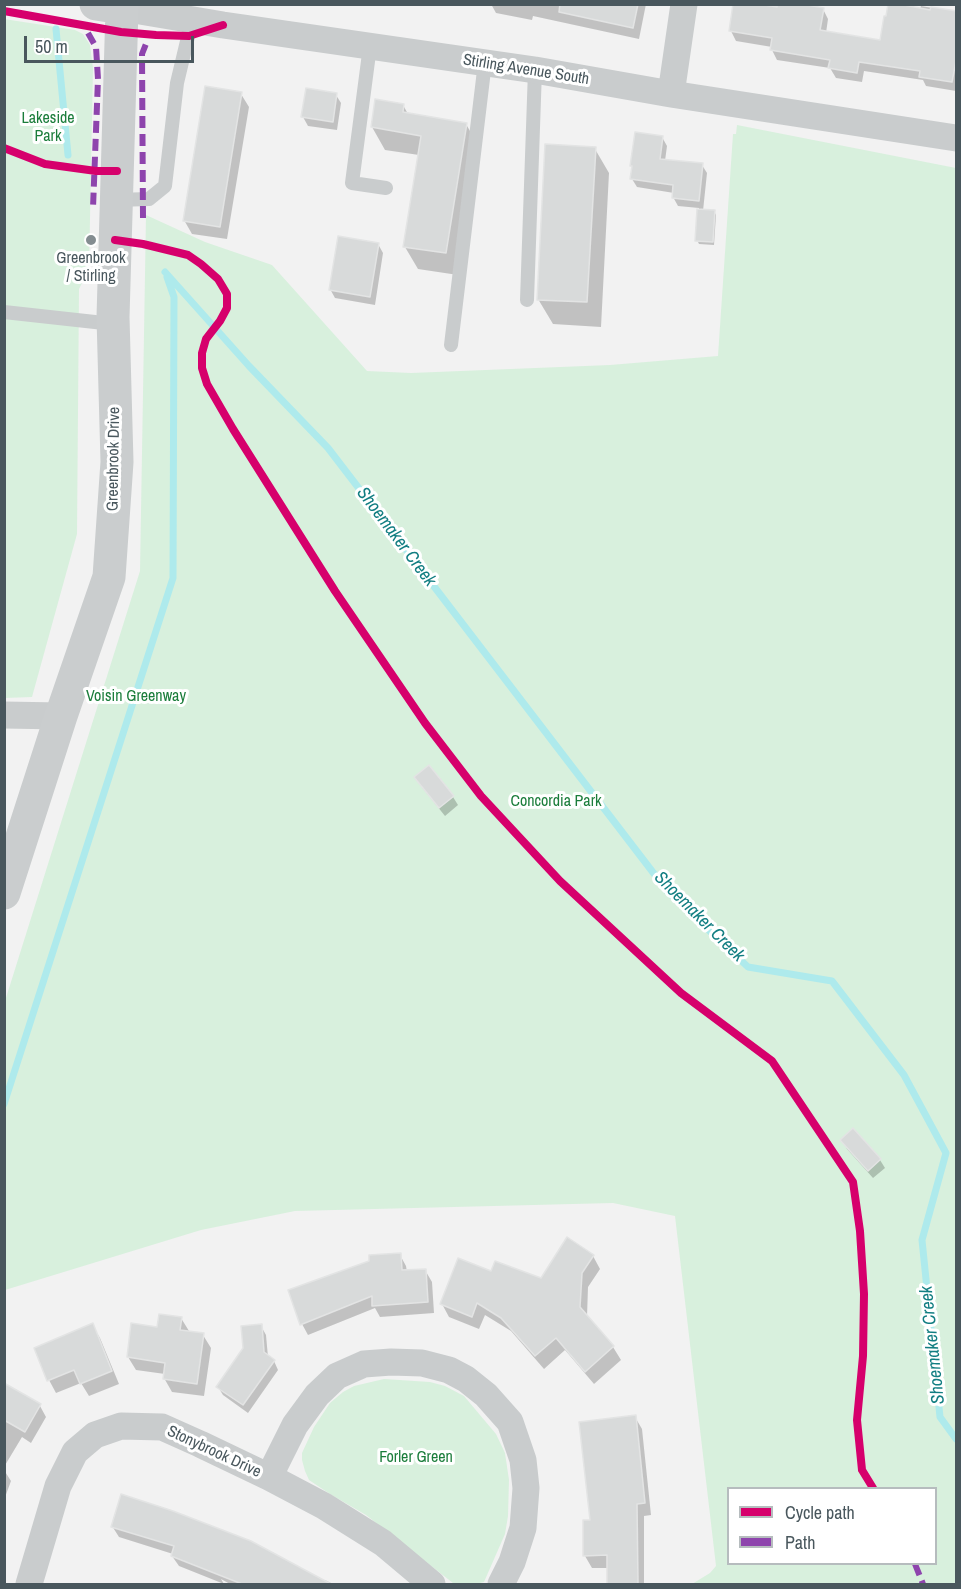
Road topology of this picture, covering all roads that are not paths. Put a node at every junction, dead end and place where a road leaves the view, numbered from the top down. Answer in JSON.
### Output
{"nodes":[{"id":1,"x":684,"y":4,"type":"edge"},
{"id":2,"x":109,"y":6,"type":"edge"},
{"id":3,"x":192,"y":20,"type":"junction"},
{"id":4,"x":370,"y":46,"type":"junction"},
{"id":5,"x":484,"y":62,"type":"junction"},
{"id":6,"x":535,"y":70,"type":"junction"},
{"id":7,"x":671,"y":94,"type":"junction"},
{"id":8,"x":957,"y":138,"type":"edge"},
{"id":9,"x":386,"y":189,"type":"dead end"},
{"id":10,"x":116,"y":200,"type":"junction"},
{"id":11,"x":527,"y":300,"type":"dead end"},
{"id":12,"x":4,"y":312,"type":"edge"},
{"id":13,"x":114,"y":324,"type":"junction"},
{"id":14,"x":451,"y":345,"type":"dead end"},
{"id":15,"x":4,"y":715,"type":"edge"},
{"id":16,"x":61,"y":716,"type":"junction"},
{"id":17,"x":4,"y":893,"type":"edge"},
{"id":18,"x":269,"y":1477,"type":"junction"},
{"id":19,"x":29,"y":1584,"type":"edge"},
{"id":20,"x":432,"y":1584,"type":"edge"},
{"id":21,"x":501,"y":1584,"type":"edge"}],
"edges":[{"from":1,"to":7,"type":"street"},
{"from":2,"to":3,"type":"street","name":"Stirling Avenue South"},
{"from":2,"to":10,"type":"street","name":"Greenbrook Drive"},
{"from":3,"to":4,"type":"street","name":"Stirling Avenue South"},
{"from":3,"to":10,"type":"lane"},
{"from":4,"to":5,"type":"street","name":"Stirling Avenue South"},
{"from":4,"to":9,"type":"lane"},
{"from":5,"to":6,"type":"street","name":"Stirling Avenue South"},
{"from":5,"to":14,"type":"lane"},
{"from":6,"to":7,"type":"street","name":"Stirling Avenue South"},
{"from":6,"to":11,"type":"lane"},
{"from":7,"to":8,"type":"street","name":"Stirling Avenue South"},
{"from":10,"to":13,"type":"street","name":"Greenbrook Drive"},
{"from":12,"to":13,"type":"lane"},
{"from":13,"to":16,"type":"street","name":"Greenbrook Drive"},
{"from":15,"to":16,"type":"street"},
{"from":16,"to":17,"type":"street","name":"Greenbrook Drive"},
{"from":18,"to":19,"type":"street","name":"Stonybrook Drive"},
{"from":18,"to":20,"type":"street","name":"Stonybrook Drive"},
{"from":18,"to":21,"type":"street"}]}
